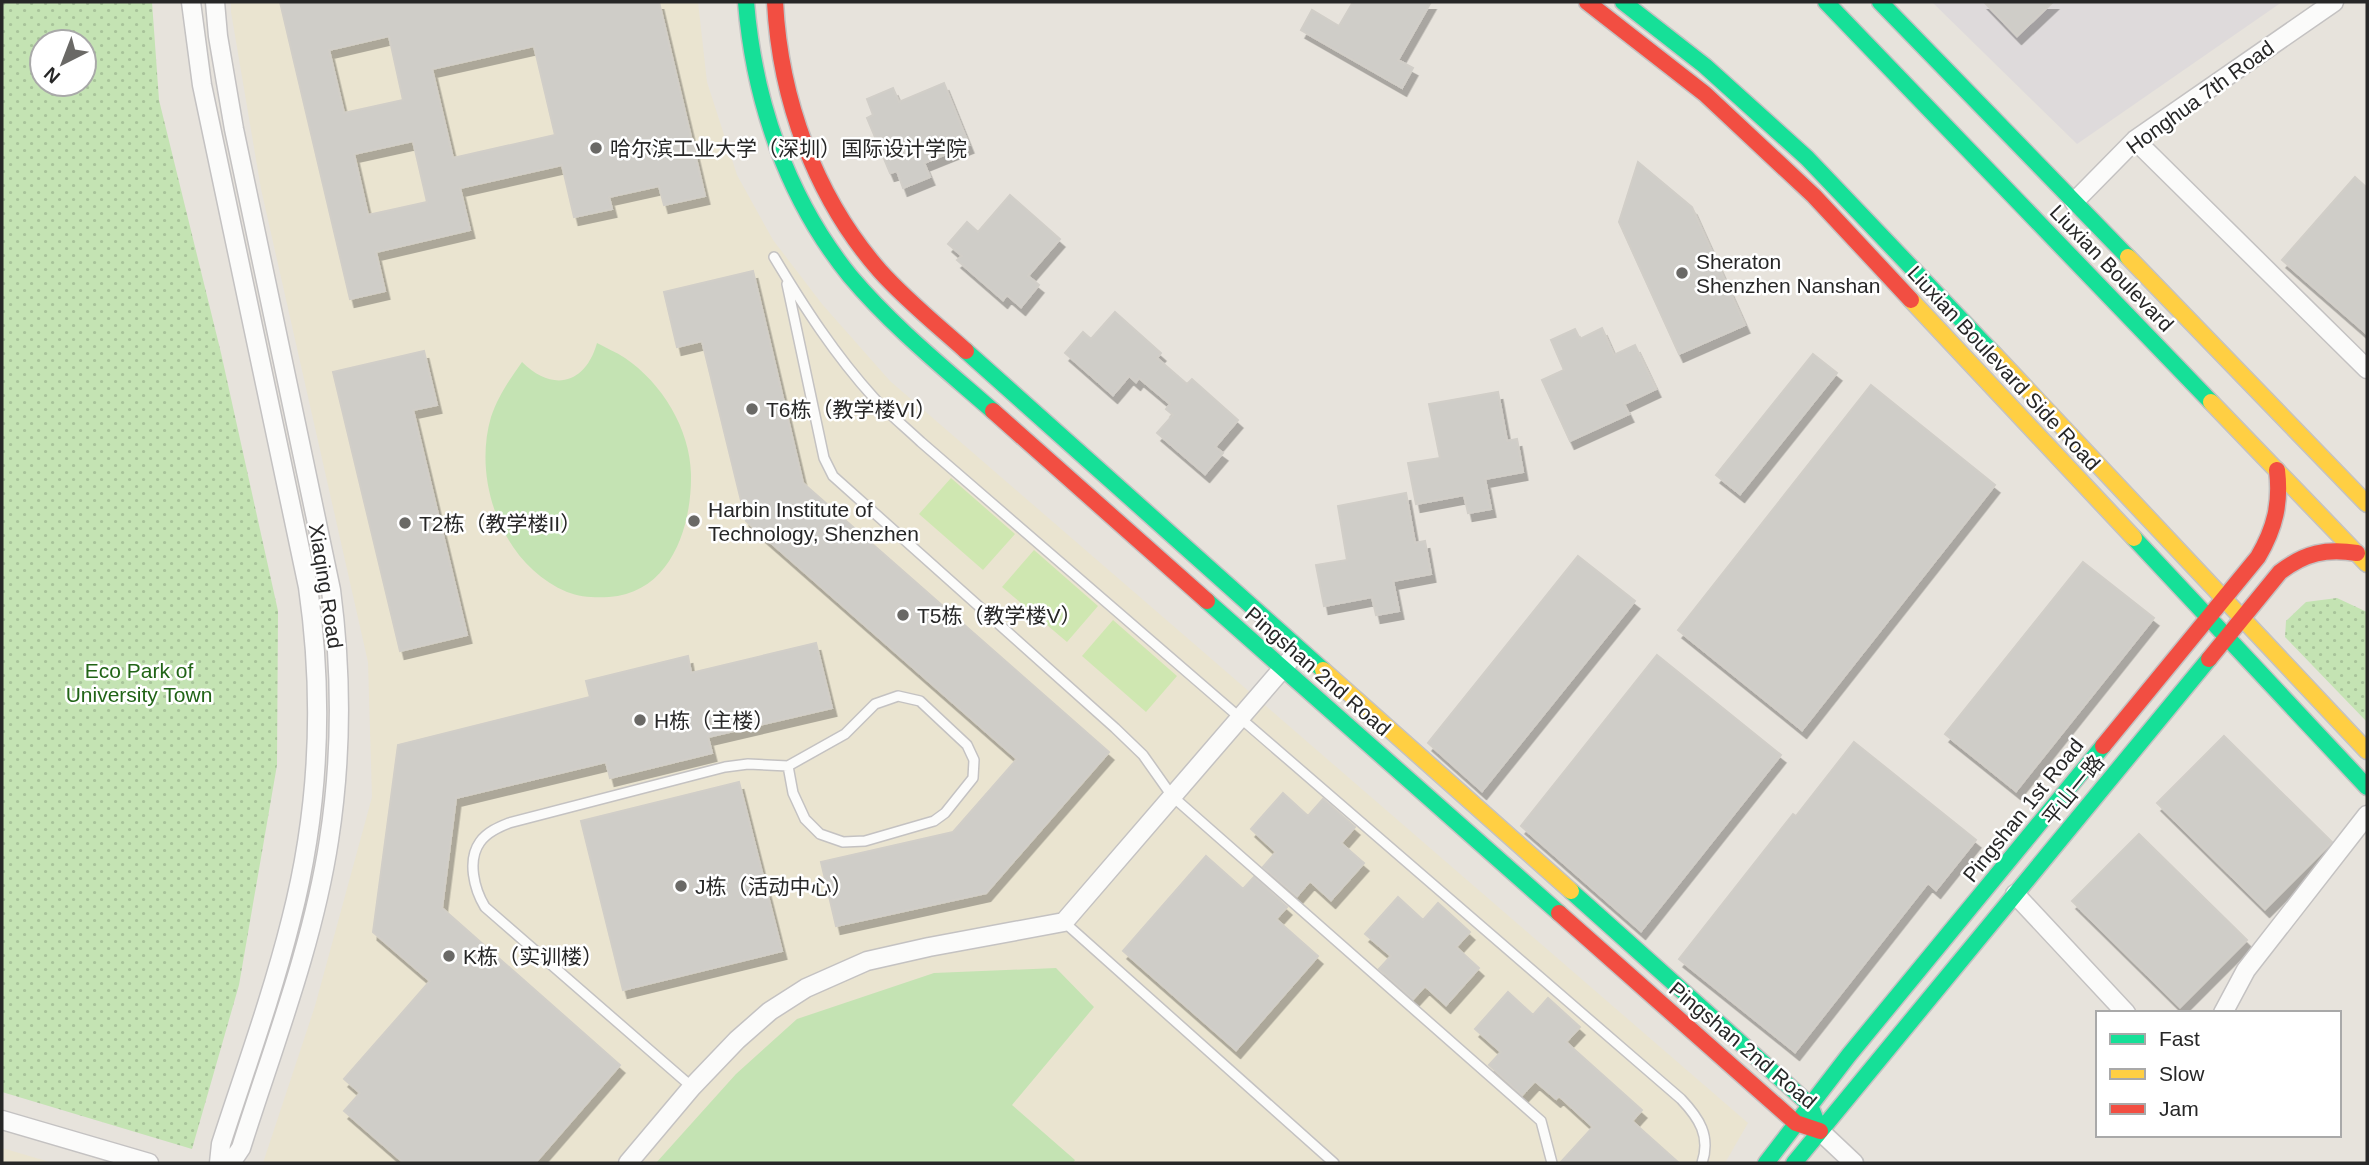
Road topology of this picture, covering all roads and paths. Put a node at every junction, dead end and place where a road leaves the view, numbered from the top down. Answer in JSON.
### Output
{"nodes":[{"id":1,"x":191,"y":2,"type":"edge"},
{"id":2,"x":215,"y":2,"type":"edge"},
{"id":3,"x":746,"y":2,"type":"edge"},
{"id":4,"x":775,"y":2,"type":"edge"},
{"id":5,"x":1587,"y":2,"type":"edge"},
{"id":6,"x":1623,"y":2,"type":"edge"},
{"id":7,"x":1826,"y":2,"type":"edge"},
{"id":8,"x":1880,"y":2,"type":"edge"},
{"id":9,"x":2334,"y":2,"type":"edge"},
{"id":10,"x":2134,"y":140,"type":"junction"},
{"id":11,"x":2074,"y":202,"type":"junction"},
{"id":12,"x":774,"y":257,"type":"dead end"},
{"id":13,"x":785,"y":275,"type":"junction"},
{"id":14,"x":2367,"y":369,"type":"edge"},
{"id":15,"x":2277,"y":470,"type":"junction"},
{"id":16,"x":2367,"y":504,"type":"edge"},
{"id":17,"x":2362,"y":558,"type":"edge"},
{"id":18,"x":2224,"y":599,"type":"junction"},
{"id":19,"x":2208,"y":618,"type":"junction"},
{"id":20,"x":2242,"y":618,"type":"junction"},
{"id":21,"x":2226,"y":636,"type":"junction"},
{"id":22,"x":1299,"y":649,"type":"junction"},
{"id":23,"x":1283,"y":668,"type":"junction"},
{"id":24,"x":1240,"y":718,"type":"junction"},
{"id":25,"x":2367,"y":751,"type":"edge"},
{"id":26,"x":788,"y":766,"type":"junction"},
{"id":27,"x":2367,"y":787,"type":"edge"},
{"id":28,"x":1172,"y":796,"type":"junction"},
{"id":29,"x":2367,"y":816,"type":"edge"},
{"id":30,"x":2015,"y":894,"type":"junction"},
{"id":31,"x":1064,"y":922,"type":"junction"},
{"id":32,"x":2124,"y":1011,"type":"edge"},
{"id":33,"x":2224,"y":1011,"type":"edge"},
{"id":34,"x":692,"y":1087,"type":"junction"},
{"id":35,"x":1810,"y":1105,"type":"junction"},
{"id":36,"x":2,"y":1120,"type":"edge"},
{"id":37,"x":1796,"y":1123,"type":"junction"},
{"id":38,"x":1820,"y":1131,"type":"junction"},
{"id":39,"x":149,"y":1163,"type":"edge"},
{"id":40,"x":219,"y":1163,"type":"edge"},
{"id":41,"x":231,"y":1163,"type":"edge"},
{"id":42,"x":628,"y":1163,"type":"edge"},
{"id":43,"x":1334,"y":1163,"type":"edge"},
{"id":44,"x":1552,"y":1163,"type":"edge"},
{"id":45,"x":1702,"y":1163,"type":"edge"},
{"id":46,"x":1766,"y":1163,"type":"edge"},
{"id":47,"x":1794,"y":1163,"type":"edge"},
{"id":48,"x":1854,"y":1163,"type":"edge"}],
"edges":[{"from":1,"to":40,"type":"street","name":"Xiaqing Road"},
{"from":2,"to":41,"type":"street","name":"Xiaqing Road"},
{"from":3,"to":23,"type":"street","name":"Pingshan 2nd Road"},
{"from":4,"to":22,"type":"street","name":"Pingshan 2nd Road"},
{"from":5,"to":19,"type":"street","name":"Liuxian Boulevard Side Road"},
{"from":6,"to":18,"type":"street","name":"Liuxian Boulevard Side Road"},
{"from":7,"to":15,"type":"street","name":"Liuxian Boulevard"},
{"from":8,"to":11,"type":"street","name":"Liuxian Boulevard"},
{"from":9,"to":10,"type":"street","name":"Honghua 7th Road"},
{"from":10,"to":11,"type":"street","name":"Honghua 7th Road"},
{"from":10,"to":14,"type":"street"},
{"from":11,"to":16,"type":"street","name":"Liuxian Boulevard"},
{"from":12,"to":13,"type":"lane"},
{"from":13,"to":24,"type":"lane"},
{"from":13,"to":28,"type":"lane"},
{"from":15,"to":17,"type":"street","name":"Liuxian Boulevard"},
{"from":15,"to":18,"type":"street","name":"Pingshan 1st Road"},
{"from":17,"to":20,"type":"street","name":"平山一路"},
{"from":18,"to":19,"type":"street","name":"Pingshan 1st Road"},
{"from":18,"to":20,"type":"street","name":"Liuxian Boulevard Side Road"},
{"from":19,"to":21,"type":"street","name":"Liuxian Boulevard Side Road"},
{"from":19,"to":35,"type":"street","name":"Pingshan 1st Road"},
{"from":20,"to":21,"type":"street","name":"平山一路"},
{"from":20,"to":25,"type":"street","name":"Liuxian Boulevard Side Road"},
{"from":21,"to":27,"type":"street","name":"Liuxian Boulevard Side Road"},
{"from":21,"to":30,"type":"street","name":"平山一路"},
{"from":22,"to":23,"type":"street"},
{"from":22,"to":35,"type":"street","name":"Pingshan 2nd Road"},
{"from":23,"to":24,"type":"street"},
{"from":23,"to":37,"type":"street","name":"Pingshan 2nd Road"},
{"from":24,"to":28,"type":"street"},
{"from":24,"to":45,"type":"lane"},
{"from":26,"to":26,"type":"lane"},
{"from":26,"to":34,"type":"lane"},
{"from":28,"to":31,"type":"street"},
{"from":28,"to":44,"type":"lane"},
{"from":29,"to":33,"type":"street"},
{"from":30,"to":32,"type":"street"},
{"from":30,"to":38,"type":"street","name":"平山一路"},
{"from":31,"to":34,"type":"street"},
{"from":31,"to":43,"type":"lane"},
{"from":34,"to":42,"type":"street"},
{"from":35,"to":37,"type":"street","name":"Pingshan 1st Road"},
{"from":35,"to":38,"type":"street","name":"Pingshan 2nd Road"},
{"from":36,"to":39,"type":"street"},
{"from":37,"to":38,"type":"street","name":"Pingshan 2nd Road"},
{"from":37,"to":46,"type":"street","name":"Pingshan 1st Road"},
{"from":38,"to":47,"type":"street"},
{"from":38,"to":48,"type":"street"}]}
